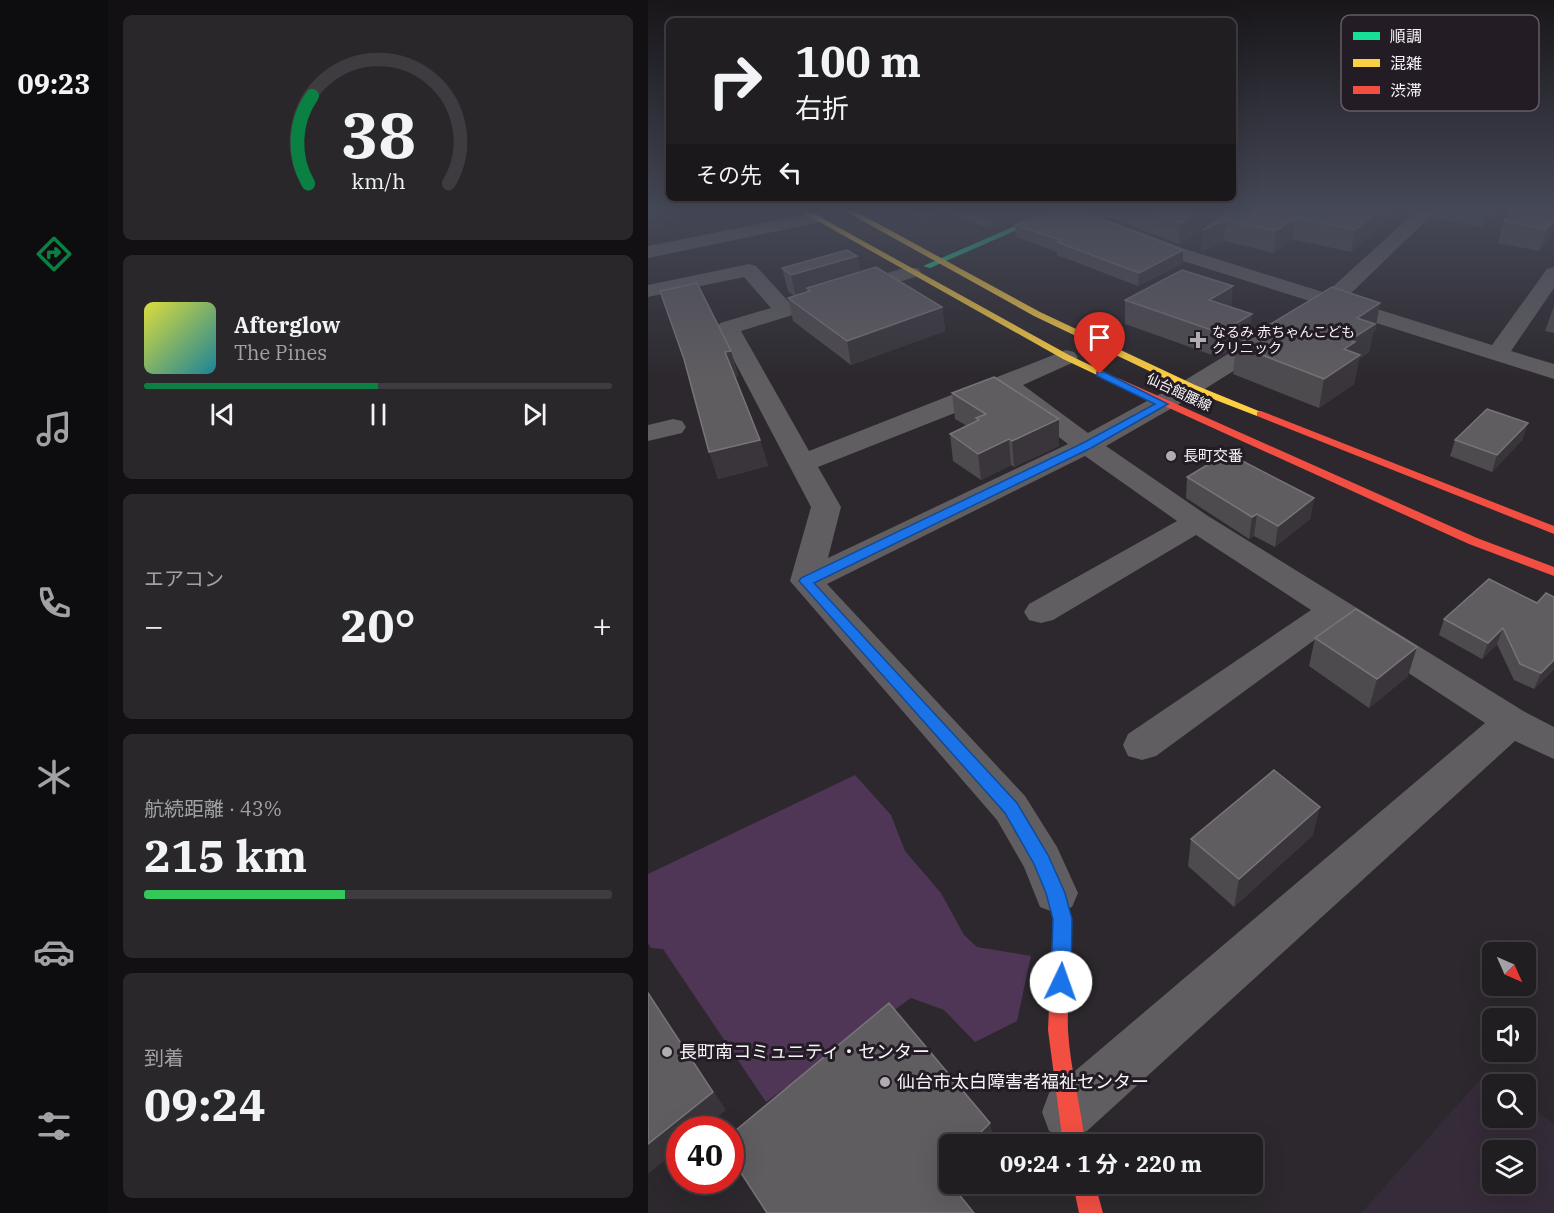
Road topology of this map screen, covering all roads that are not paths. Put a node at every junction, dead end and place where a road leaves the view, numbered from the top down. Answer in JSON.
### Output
{"nodes":[{"id":1,"x":747,"y":268,"type":"edge"},
{"id":2,"x":903,"y":268,"type":"edge"},
{"id":3,"x":922,"y":268,"type":"edge"},
{"id":4,"x":954,"y":268,"type":"edge"},
{"id":5,"x":1225,"y":268,"type":"edge"},
{"id":6,"x":1366,"y":268,"type":"edge"},
{"id":7,"x":749,"y":270,"type":"junction"},
{"id":8,"x":911,"y":272,"type":"junction"},
{"id":9,"x":1554,"y":273,"type":"edge"},
{"id":10,"x":648,"y":291,"type":"edge"},
{"id":11,"x":1330,"y":301,"type":"junction"},
{"id":12,"x":786,"y":312,"type":"junction"},
{"id":13,"x":1497,"y":354,"type":"junction"},
{"id":14,"x":1066,"y":357,"type":"junction"},
{"id":15,"x":1554,"y":372,"type":"edge"},
{"id":16,"x":1006,"y":384,"type":"junction"},
{"id":17,"x":1191,"y":387,"type":"junction"},
{"id":18,"x":1163,"y":404,"type":"junction"},
{"id":19,"x":673,"y":427,"type":"dead end"},
{"id":20,"x":648,"y":433,"type":"edge"},
{"id":21,"x":1087,"y":446,"type":"junction"},
{"id":22,"x":803,"y":463,"type":"junction"},
{"id":23,"x":1197,"y":522,"type":"junction"},
{"id":24,"x":1554,"y":530,"type":"edge"},
{"id":25,"x":1554,"y":572,"type":"edge"},
{"id":26,"x":806,"y":581,"type":"junction"},
{"id":27,"x":1334,"y":610,"type":"junction"},
{"id":28,"x":1041,"y":612,"type":"dead end"},
{"id":29,"x":1512,"y":722,"type":"junction"},
{"id":30,"x":1554,"y":744,"type":"edge"},
{"id":31,"x":1142,"y":745,"type":"dead end"},
{"id":32,"x":1056,"y":893,"type":"joint"},
{"id":33,"x":1071,"y":1128,"type":"edge"},
{"id":34,"x":1086,"y":1194,"type":"edge"},
{"id":35,"x":1091,"y":1213,"type":"edge"}],
"edges":[{"from":1,"to":7,"type":"street"},
{"from":2,"to":8,"type":"main road","name":"仙台館腰線"},
{"from":3,"to":8,"type":"main road"},
{"from":4,"to":17,"type":"main road","name":"仙台館腰線"},
{"from":5,"to":11,"type":"street"},
{"from":6,"to":11,"type":"street"},
{"from":7,"to":10,"type":"street"},
{"from":7,"to":12,"type":"street"},
{"from":8,"to":12,"type":"street"},
{"from":8,"to":14,"type":"main road","name":"仙台館腰線"},
{"from":9,"to":13,"type":"street"},
{"from":11,"to":13,"type":"street"},
{"from":11,"to":17,"type":"street"},
{"from":12,"to":22,"type":"street"},
{"from":13,"to":15,"type":"street"},
{"from":14,"to":16,"type":"street"},
{"from":14,"to":18,"type":"main road","name":"仙台館腰線"},
{"from":16,"to":21,"type":"street"},
{"from":16,"to":22,"type":"street"},
{"from":17,"to":18,"type":"street"},
{"from":17,"to":24,"type":"main road","name":"仙台館腰線"},
{"from":18,"to":21,"type":"street"},
{"from":18,"to":25,"type":"main road","name":"仙台館腰線"},
{"from":19,"to":20,"type":"street"},
{"from":21,"to":23,"type":"street"},
{"from":21,"to":26,"type":"street"},
{"from":22,"to":26,"type":"street"},
{"from":23,"to":27,"type":"street"},
{"from":23,"to":28,"type":"street"},
{"from":26,"to":32,"type":"street"},
{"from":27,"to":29,"type":"street"},
{"from":27,"to":31,"type":"street"},
{"from":29,"to":30,"type":"street"},
{"from":29,"to":33,"type":"street"},
{"from":32,"to":33,"type":"main road"},
{"from":34,"to":35,"type":"main road"}]}
